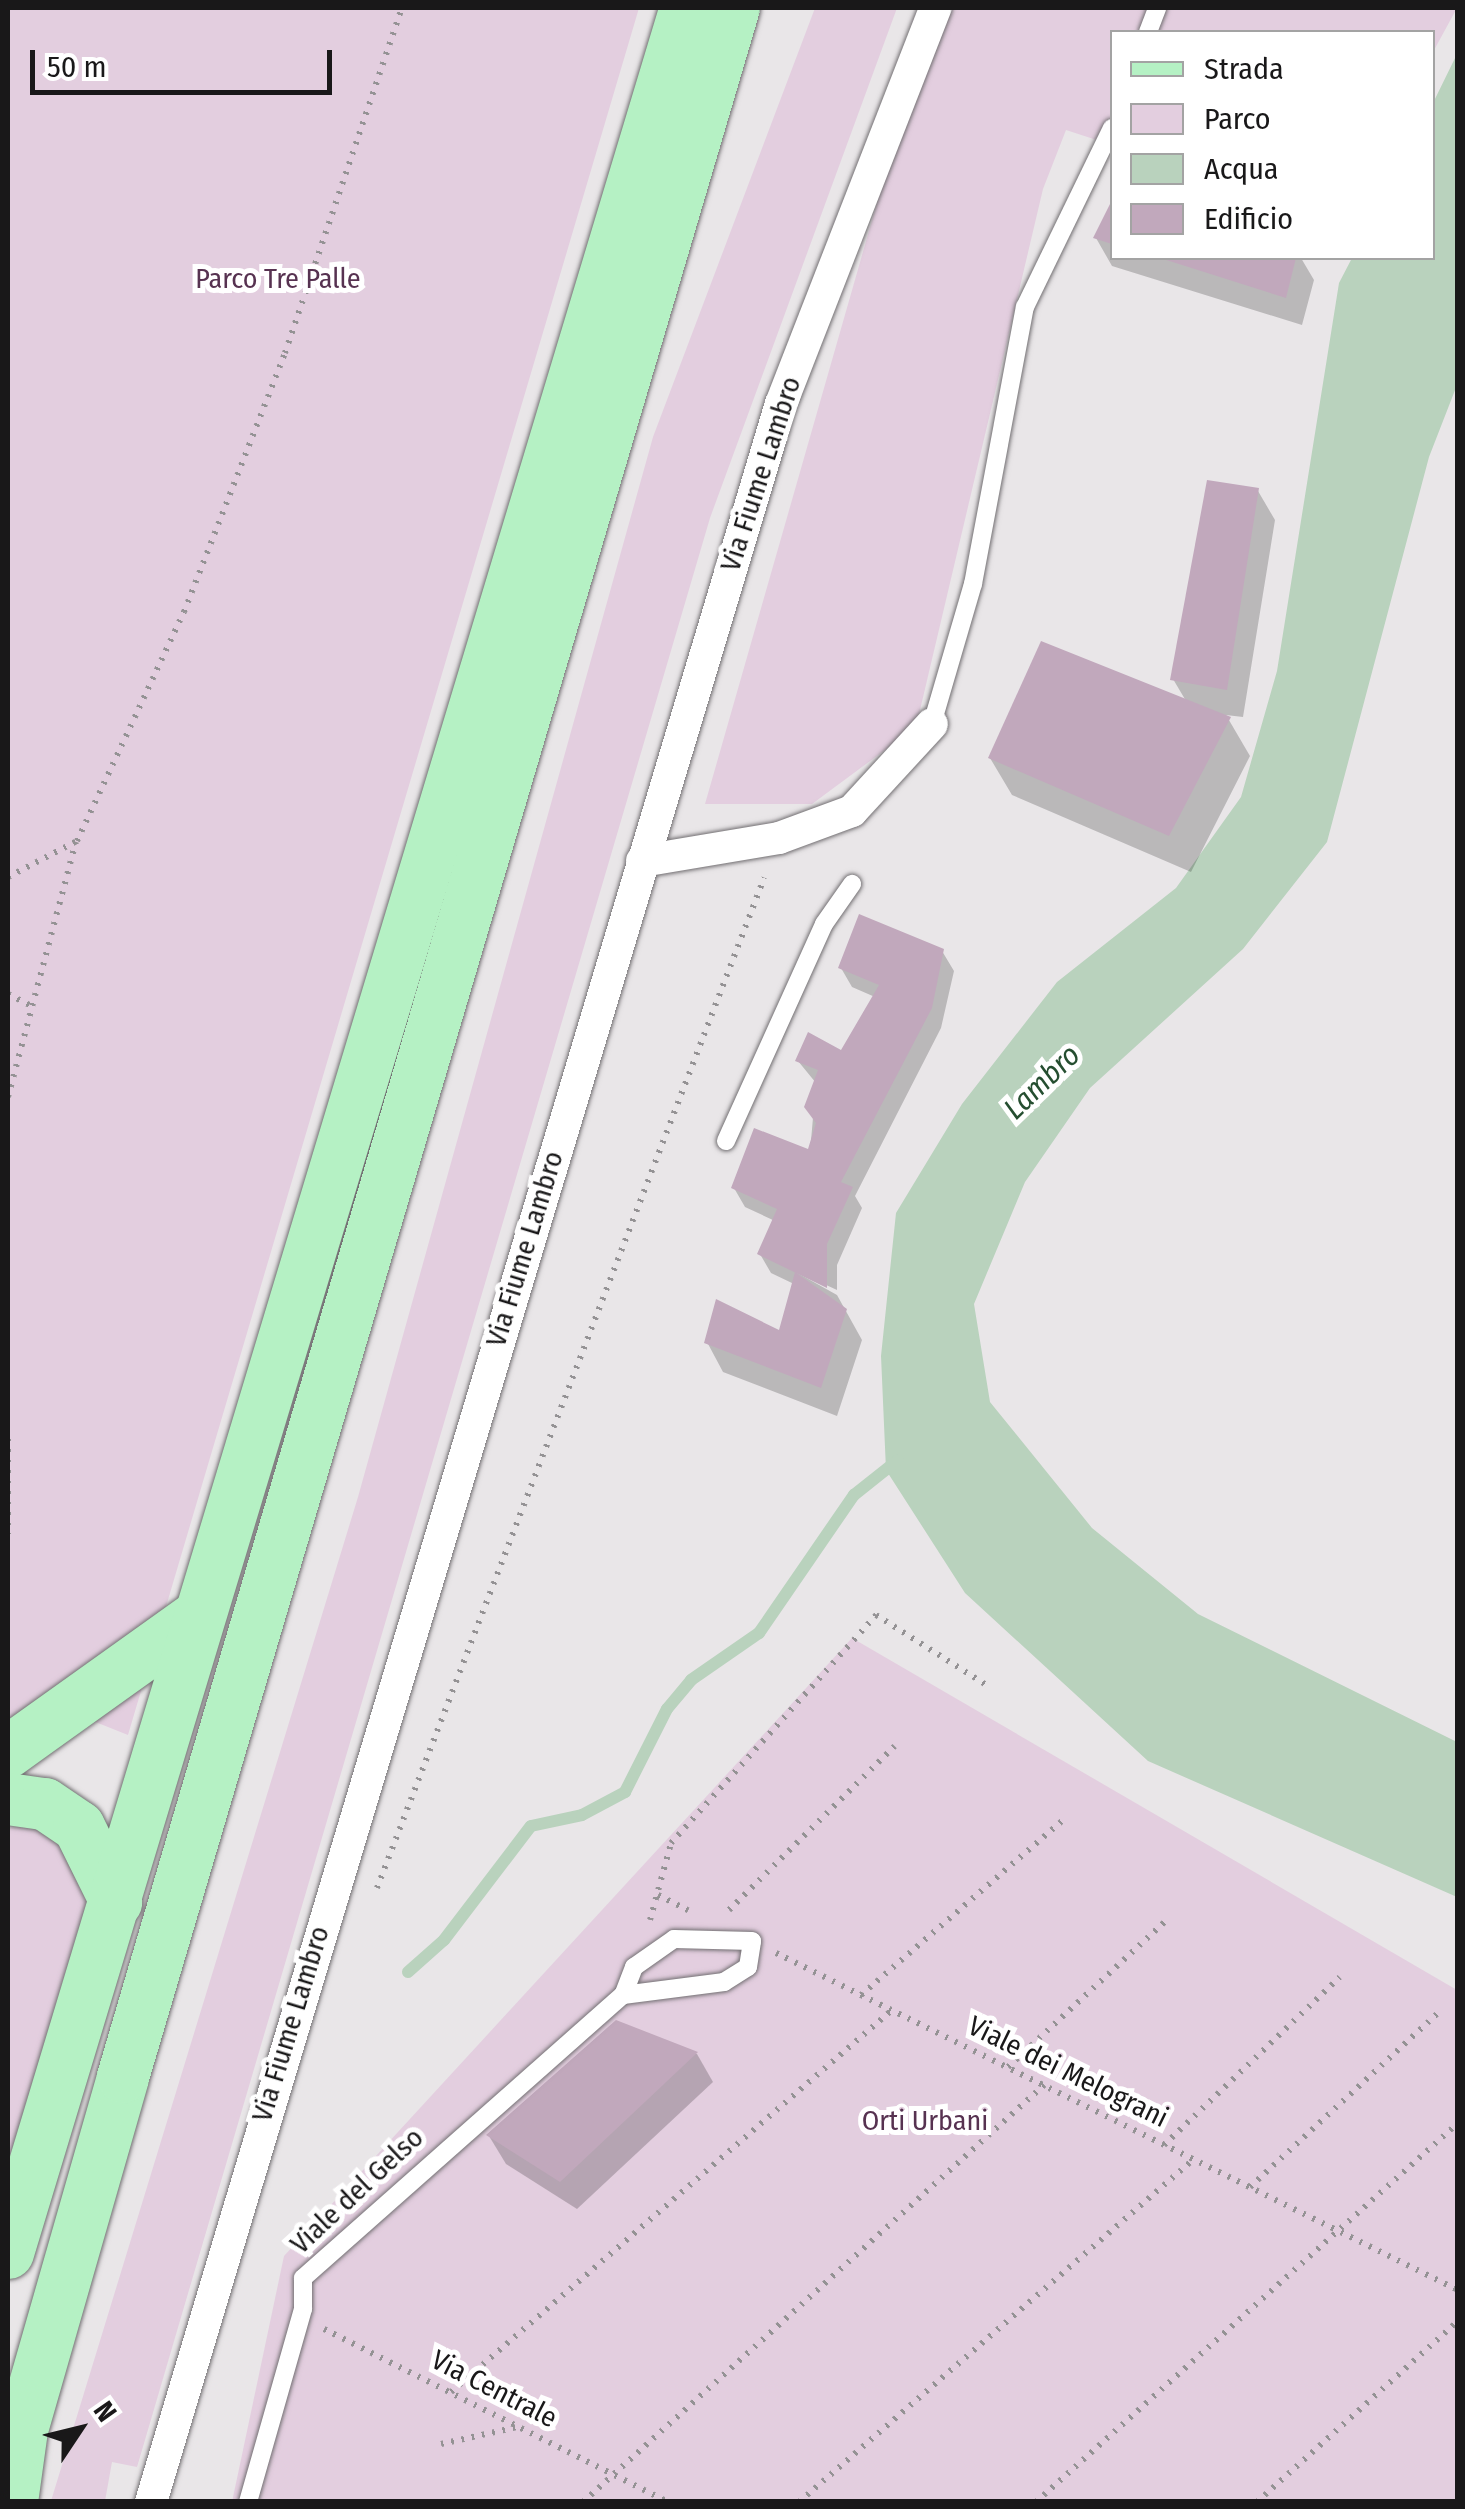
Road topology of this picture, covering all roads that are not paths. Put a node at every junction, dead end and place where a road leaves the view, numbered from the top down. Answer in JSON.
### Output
{"nodes":[{"id":1,"x":686,"y":8,"type":"edge"},
{"id":2,"x":734,"y":8,"type":"edge"},
{"id":3,"x":935,"y":8,"type":"edge"},
{"id":4,"x":1110,"y":132,"type":"edge"},
{"id":5,"x":932,"y":724,"type":"joint"},
{"id":6,"x":642,"y":861,"type":"junction"},
{"id":7,"x":852,"y":884,"type":"dead end"},
{"id":8,"x":726,"y":1142,"type":"dead end"},
{"id":9,"x":198,"y":1616,"type":"junction"},
{"id":10,"x":8,"y":1752,"type":"edge"},
{"id":11,"x":8,"y":1799,"type":"edge"},
{"id":12,"x":116,"y":1902,"type":"junction"},
{"id":13,"x":624,"y":1995,"type":"junction"},
{"id":14,"x":8,"y":2252,"type":"edge"},
{"id":15,"x":12,"y":2502,"type":"edge"},
{"id":16,"x":151,"y":2502,"type":"edge"},
{"id":17,"x":248,"y":2502,"type":"edge"}],
"edges":[{"from":1,"to":9,"type":"main road"},
{"from":2,"to":15,"type":"main road"},
{"from":3,"to":6,"type":"street","name":"Via Fiume Lambro"},
{"from":4,"to":5,"type":"lane"},
{"from":5,"to":6,"type":"street"},
{"from":6,"to":16,"type":"street","name":"Via Fiume Lambro"},
{"from":7,"to":8,"type":"lane"},
{"from":9,"to":10,"type":"main road"},
{"from":9,"to":12,"type":"main road"},
{"from":11,"to":12,"type":"main road"},
{"from":12,"to":14,"type":"main road"},
{"from":13,"to":13,"type":"lane","name":"Viale del Gelso"},
{"from":13,"to":17,"type":"lane","name":"Viale del Gelso"}]}
